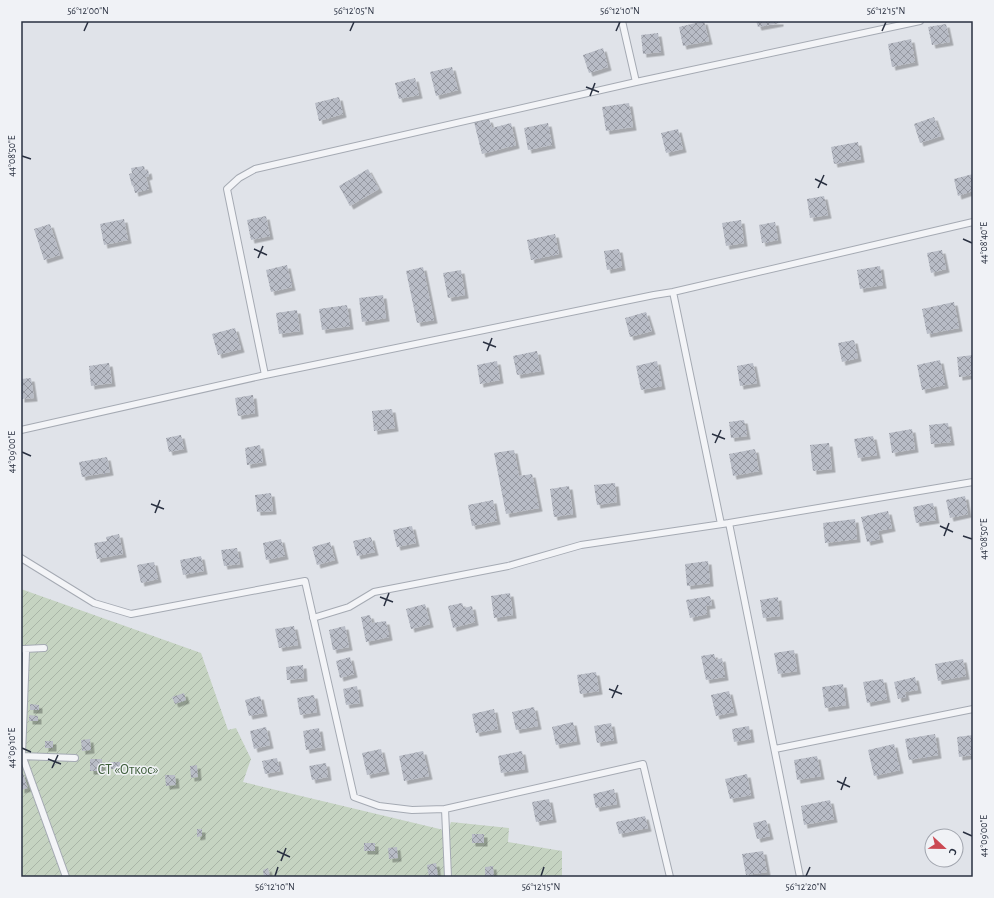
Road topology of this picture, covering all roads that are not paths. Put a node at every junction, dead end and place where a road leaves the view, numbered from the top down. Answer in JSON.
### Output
{"nodes":[{"id":1,"x":622,"y":21,"type":"edge"},
{"id":2,"x":920,"y":21,"type":"edge"},
{"id":3,"x":636,"y":82,"type":"junction"},
{"id":4,"x":973,"y":222,"type":"edge"},
{"id":5,"x":673,"y":292,"type":"junction"},
{"id":6,"x":265,"y":375,"type":"junction"},
{"id":7,"x":21,"y":430,"type":"edge"},
{"id":8,"x":973,"y":482,"type":"edge"},
{"id":9,"x":729,"y":523,"type":"junction"},
{"id":10,"x":721,"y":524,"type":"junction"},
{"id":11,"x":21,"y":558,"type":"edge"},
{"id":12,"x":313,"y":618,"type":"junction"},
{"id":13,"x":44,"y":648,"type":"dead end"},
{"id":14,"x":22,"y":649,"type":"edge"},
{"id":15,"x":973,"y":709,"type":"edge"},
{"id":16,"x":775,"y":749,"type":"junction"},
{"id":17,"x":22,"y":756,"type":"edge"},
{"id":18,"x":75,"y":758,"type":"dead end"},
{"id":19,"x":446,"y":809,"type":"junction"},
{"id":20,"x":66,"y":877,"type":"edge"},
{"id":21,"x":448,"y":877,"type":"edge"},
{"id":22,"x":670,"y":877,"type":"edge"},
{"id":23,"x":800,"y":877,"type":"edge"}],
"edges":[{"from":1,"to":3,"type":"lane"},
{"from":2,"to":3,"type":"lane"},
{"from":3,"to":6,"type":"lane"},
{"from":4,"to":5,"type":"lane"},
{"from":5,"to":6,"type":"lane"},
{"from":5,"to":10,"type":"lane"},
{"from":6,"to":7,"type":"lane"},
{"from":8,"to":9,"type":"lane"},
{"from":9,"to":10,"type":"lane"},
{"from":9,"to":16,"type":"lane"},
{"from":10,"to":12,"type":"lane"},
{"from":11,"to":12,"type":"lane"},
{"from":12,"to":19,"type":"lane"},
{"from":13,"to":14,"type":"lane"},
{"from":14,"to":17,"type":"lane"},
{"from":15,"to":16,"type":"lane"},
{"from":16,"to":23,"type":"lane"},
{"from":17,"to":18,"type":"lane"},
{"from":17,"to":20,"type":"lane"},
{"from":19,"to":21,"type":"lane"},
{"from":19,"to":22,"type":"lane"}]}
